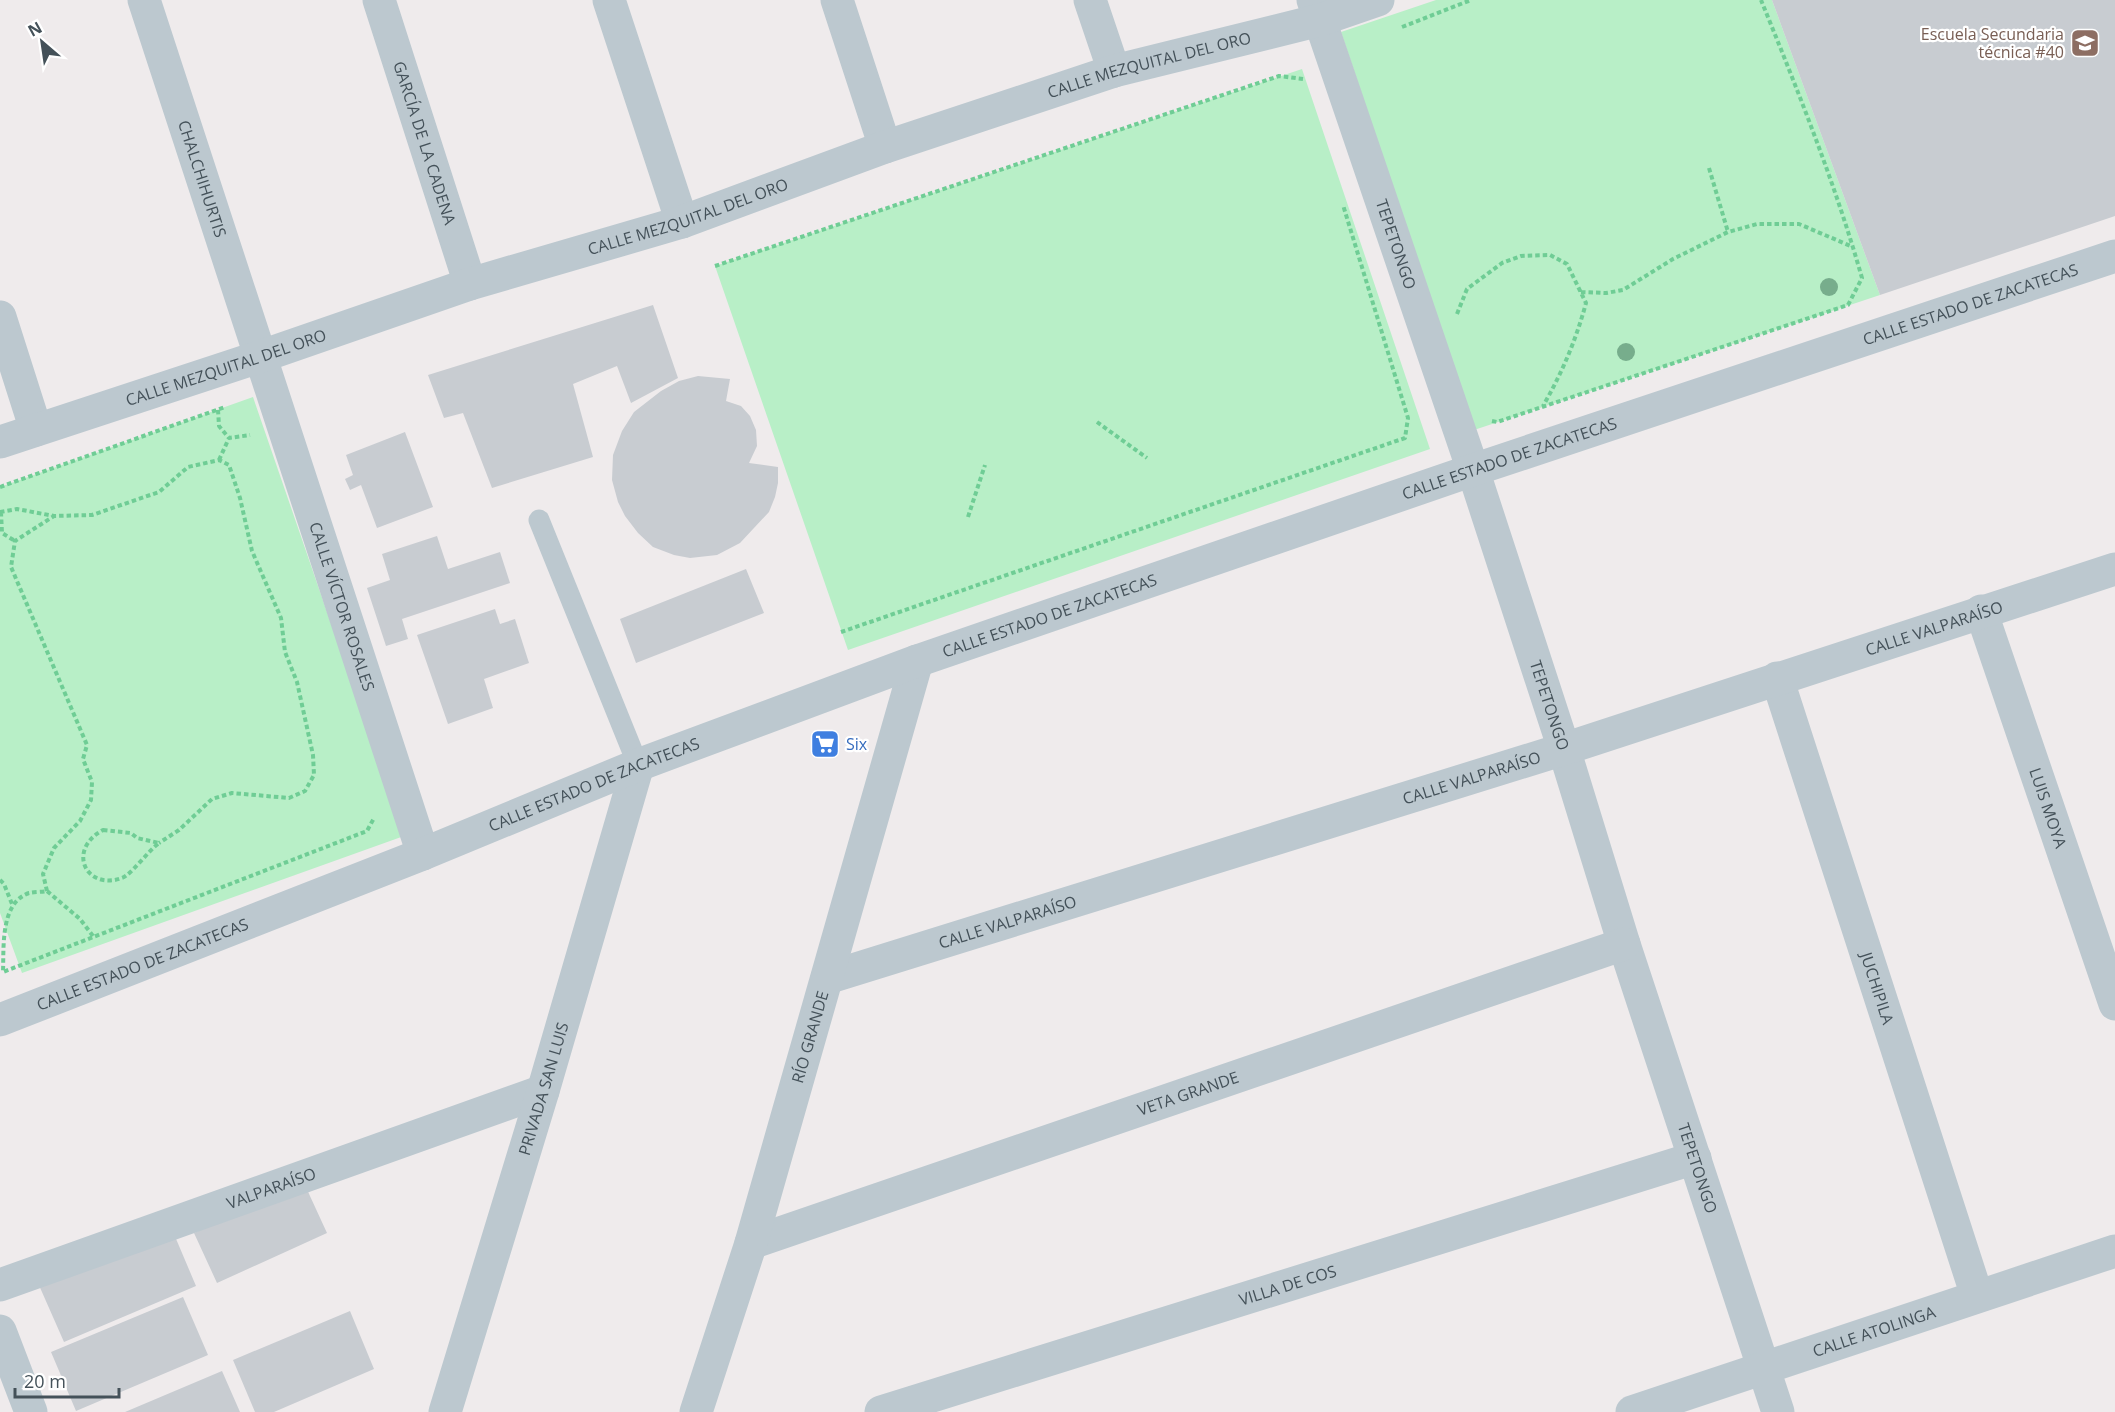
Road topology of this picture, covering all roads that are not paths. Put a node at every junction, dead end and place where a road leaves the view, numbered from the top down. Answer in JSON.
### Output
{"nodes":[{"id":1,"x":144,"y":0,"type":"edge"},
{"id":2,"x":380,"y":0,"type":"edge"},
{"id":3,"x":609,"y":0,"type":"edge"},
{"id":4,"x":837,"y":0,"type":"edge"},
{"id":5,"x":1090,"y":0,"type":"edge"},
{"id":6,"x":1378,"y":0,"type":"edge"},
{"id":7,"x":1317,"y":10,"type":"edge"},
{"id":8,"x":1114,"y":71,"type":"junction"},
{"id":9,"x":885,"y":147,"type":"junction"},
{"id":10,"x":682,"y":222,"type":"junction"},
{"id":11,"x":2113,"y":263,"type":"edge"},
{"id":12,"x":470,"y":284,"type":"junction"},
{"id":13,"x":0,"y":317,"type":"edge"},
{"id":14,"x":259,"y":357,"type":"junction"},
{"id":15,"x":36,"y":430,"type":"junction"},
{"id":16,"x":0,"y":442,"type":"edge"},
{"id":17,"x":1473,"y":470,"type":"junction"},
{"id":18,"x":539,"y":520,"type":"dead end"},
{"id":19,"x":2115,"y":568,"type":"edge"},
{"id":20,"x":1981,"y":611,"type":"junction"},
{"id":21,"x":917,"y":661,"type":"junction"},
{"id":22,"x":1777,"y":678,"type":"junction"},
{"id":23,"x":1564,"y":750,"type":"junction"},
{"id":24,"x":638,"y":765,"type":"junction"},
{"id":25,"x":423,"y":854,"type":"junction"},
{"id":26,"x":1624,"y":944,"type":"junction"},
{"id":27,"x":827,"y":978,"type":"junction"},
{"id":28,"x":2115,"y":1004,"type":"edge"},
{"id":29,"x":0,"y":1020,"type":"edge"},
{"id":30,"x":543,"y":1091,"type":"junction"},
{"id":31,"x":1695,"y":1158,"type":"junction"},
{"id":32,"x":751,"y":1243,"type":"junction"},
{"id":33,"x":2115,"y":1251,"type":"edge"},
{"id":34,"x":0,"y":1285,"type":"edge"},
{"id":35,"x":1977,"y":1296,"type":"junction"},
{"id":36,"x":0,"y":1331,"type":"edge"},
{"id":37,"x":1764,"y":1369,"type":"junction"},
{"id":38,"x":31,"y":1412,"type":"edge"},
{"id":39,"x":445,"y":1412,"type":"edge"},
{"id":40,"x":696,"y":1412,"type":"edge"},
{"id":41,"x":881,"y":1412,"type":"edge"},
{"id":42,"x":1632,"y":1412,"type":"edge"},
{"id":43,"x":1778,"y":1412,"type":"edge"}],
"edges":[{"from":1,"to":14,"type":"street","name":"CHALCHIHURTIS"},
{"from":2,"to":12,"type":"street","name":"GARCÍA DE LA CADENA"},
{"from":3,"to":10,"type":"street"},
{"from":4,"to":9,"type":"street"},
{"from":5,"to":8,"type":"street"},
{"from":6,"to":7,"type":"street","name":"CALLE MEZQUITAL DEL ORO"},
{"from":7,"to":8,"type":"street","name":"CALLE MEZQUITAL DEL ORO"},
{"from":7,"to":17,"type":"street","name":"TEPETONGO"},
{"from":8,"to":9,"type":"street","name":"CALLE MEZQUITAL DEL ORO"},
{"from":9,"to":10,"type":"street","name":"CALLE MEZQUITAL DEL ORO"},
{"from":10,"to":12,"type":"street","name":"CALLE MEZQUITAL DEL ORO"},
{"from":11,"to":17,"type":"street","name":"CALLE ESTADO DE ZACATECAS"},
{"from":12,"to":14,"type":"street","name":"CALLE MEZQUITAL DEL ORO"},
{"from":13,"to":15,"type":"street"},
{"from":14,"to":15,"type":"street","name":"CALLE MEZQUITAL DEL ORO"},
{"from":14,"to":25,"type":"street","name":"CALLE VÍCTOR ROSALES"},
{"from":15,"to":16,"type":"street","name":"CALLE MEZQUITAL DEL ORO"},
{"from":17,"to":21,"type":"street","name":"CALLE ESTADO DE ZACATECAS"},
{"from":17,"to":23,"type":"street","name":"TEPETONGO"},
{"from":18,"to":24,"type":"lane"},
{"from":19,"to":20,"type":"street","name":"CALLE VALPARAÍSO"},
{"from":20,"to":22,"type":"street","name":"CALLE VALPARAÍSO"},
{"from":20,"to":28,"type":"street","name":"LUIS MOYA"},
{"from":21,"to":24,"type":"street","name":"CALLE ESTADO DE ZACATECAS"},
{"from":21,"to":27,"type":"street","name":"RÍO GRANDE"},
{"from":22,"to":23,"type":"street","name":"CALLE VALPARAÍSO"},
{"from":22,"to":35,"type":"street","name":"JUCHIPILA"},
{"from":23,"to":26,"type":"street","name":"TEPETONGO"},
{"from":23,"to":27,"type":"street","name":"CALLE VALPARAÍSO"},
{"from":24,"to":25,"type":"street","name":"CALLE ESTADO DE ZACATECAS"},
{"from":24,"to":30,"type":"street","name":"PRIVADA SAN LUIS"},
{"from":25,"to":29,"type":"street","name":"CALLE ESTADO DE ZACATECAS"},
{"from":26,"to":31,"type":"street","name":"TEPETONGO"},
{"from":26,"to":32,"type":"street","name":"VETA GRANDE"},
{"from":27,"to":32,"type":"street","name":"RÍO GRANDE"},
{"from":30,"to":34,"type":"street","name":"VALPARAÍSO"},
{"from":30,"to":39,"type":"street","name":"PRIVADA SAN LUIS"},
{"from":31,"to":37,"type":"street","name":"TEPETONGO"},
{"from":31,"to":41,"type":"street","name":"VILLA DE COS"},
{"from":32,"to":40,"type":"street","name":"RÍO GRANDE"},
{"from":33,"to":35,"type":"street","name":"CALLE ATOLINGA"},
{"from":35,"to":37,"type":"street","name":"CALLE ATOLINGA"},
{"from":36,"to":38,"type":"street"},
{"from":37,"to":42,"type":"street","name":"CALLE ATOLINGA"},
{"from":37,"to":43,"type":"street","name":"TEPETONGO"}]}
